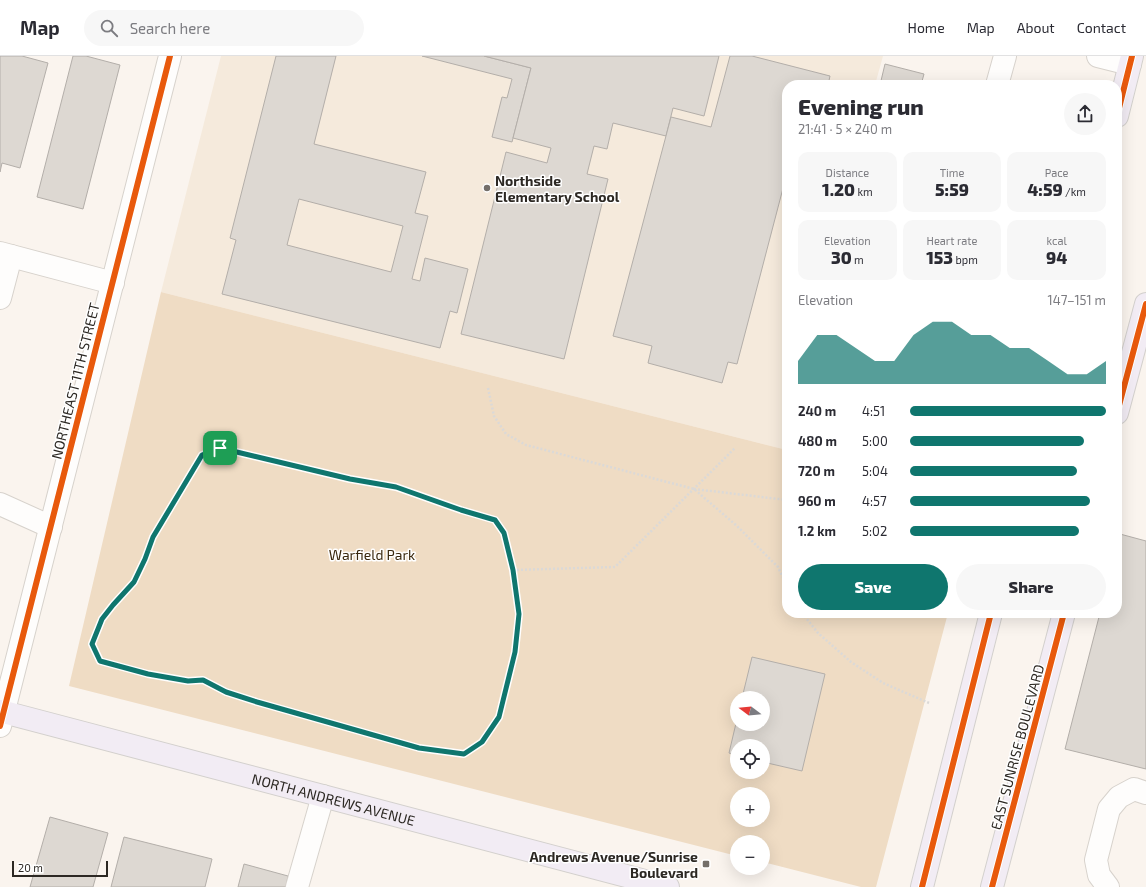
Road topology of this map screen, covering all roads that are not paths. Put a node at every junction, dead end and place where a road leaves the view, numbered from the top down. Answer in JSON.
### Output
{"nodes":[{"id":1,"x":170,"y":56,"type":"edge"},
{"id":2,"x":1005,"y":56,"type":"edge"},
{"id":3,"x":1098,"y":56,"type":"edge"},
{"id":4,"x":1136,"y":65,"type":"edge"},
{"id":5,"x":998,"y":80,"type":"edge"},
{"id":6,"x":1122,"y":103,"type":"edge"},
{"id":7,"x":6,"y":255,"type":"edge"},
{"id":8,"x":113,"y":283,"type":"junction"},
{"id":9,"x":0,"y":298,"type":"edge"},
{"id":10,"x":1146,"y":307,"type":"edge"},
{"id":11,"x":1122,"y":395,"type":"edge"},
{"id":12,"x":0,"y":504,"type":"edge"},
{"id":13,"x":51,"y":527,"type":"junction"},
{"id":14,"x":990,"y":618,"type":"edge"},
{"id":15,"x":1063,"y":618,"type":"edge"},
{"id":16,"x":1,"y":716,"type":"edge"},
{"id":17,"x":1146,"y":792,"type":"edge"},
{"id":18,"x":323,"y":796,"type":"junction"},
{"id":19,"x":297,"y":887,"type":"edge"},
{"id":20,"x":668,"y":887,"type":"edge"},
{"id":21,"x":922,"y":887,"type":"edge"},
{"id":22,"x":992,"y":887,"type":"edge"},
{"id":23,"x":1108,"y":887,"type":"edge"}],
"edges":[{"from":1,"to":8,"type":"street","name":"NORTHEAST 11TH STREET"},
{"from":2,"to":5,"type":"street"},
{"from":3,"to":4,"type":"street"},
{"from":4,"to":6,"type":"main road"},
{"from":7,"to":8,"type":"street"},
{"from":7,"to":9,"type":"street"},
{"from":8,"to":13,"type":"street","name":"NORTHEAST 11TH STREET"},
{"from":10,"to":11,"type":"main road"},
{"from":12,"to":13,"type":"street"},
{"from":13,"to":16,"type":"street","name":"NORTHEAST 11TH STREET"},
{"from":14,"to":21,"type":"main road"},
{"from":15,"to":22,"type":"main road","name":"EAST SUNRISE BOULEVARD"},
{"from":16,"to":18,"type":"main road","name":"NORTH ANDREWS AVENUE"},
{"from":17,"to":23,"type":"street"},
{"from":18,"to":19,"type":"street"},
{"from":18,"to":20,"type":"main road","name":"NORTH ANDREWS AVENUE"}]}
